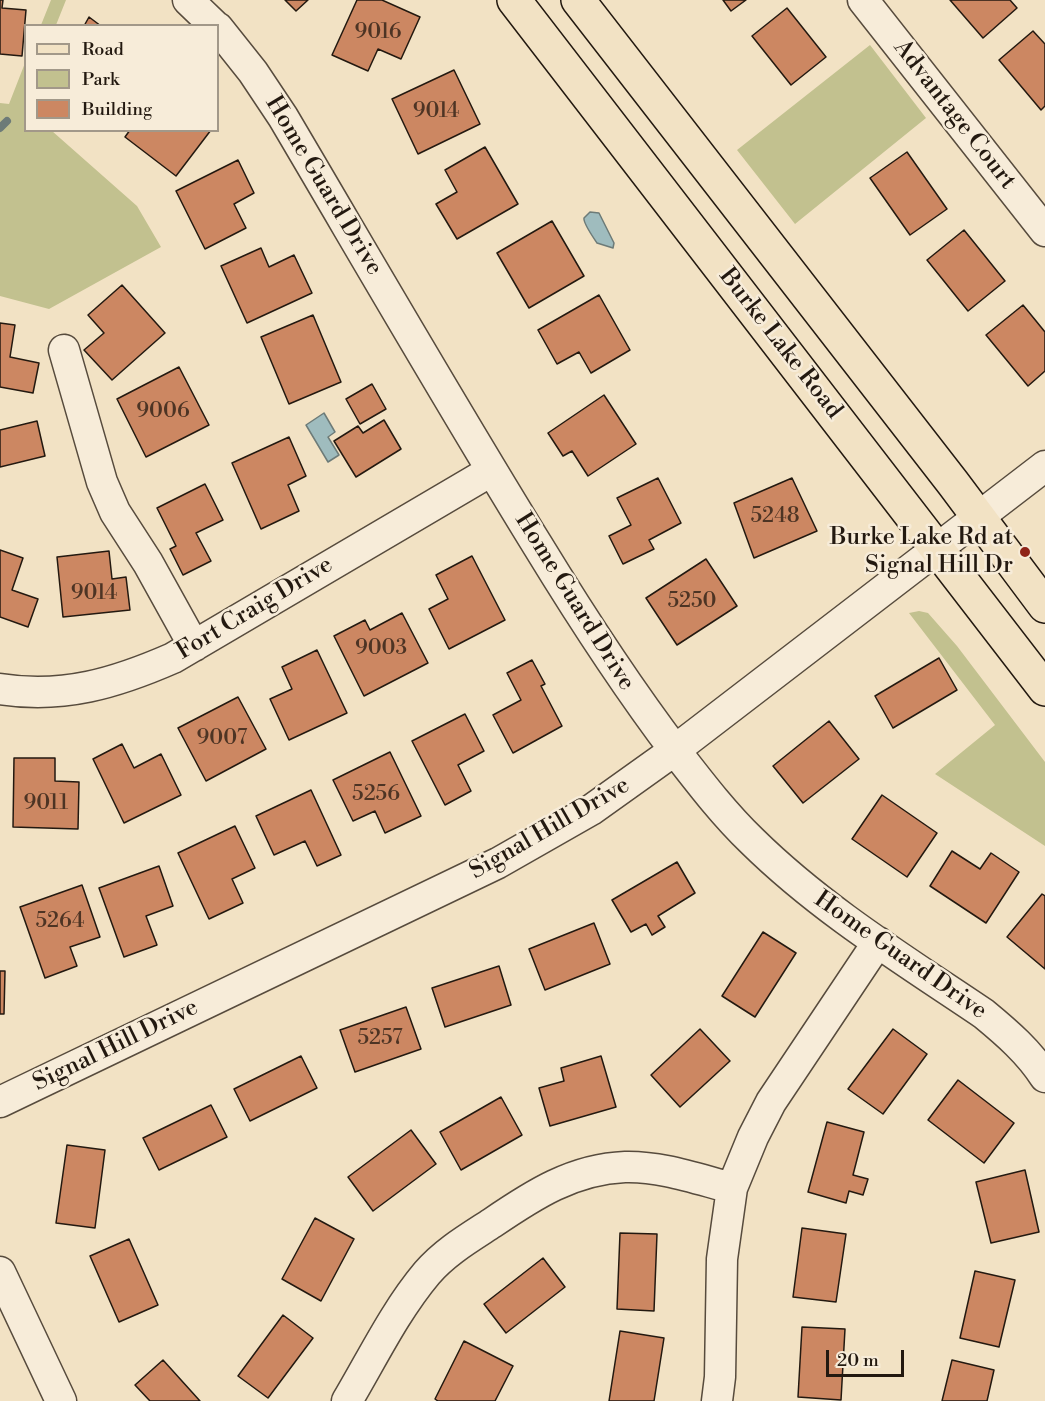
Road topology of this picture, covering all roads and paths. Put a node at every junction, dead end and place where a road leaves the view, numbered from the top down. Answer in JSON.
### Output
{"nodes":[{"id":1,"x":188,"y":0,"type":"edge"},
{"id":2,"x":513,"y":0,"type":"edge"},
{"id":3,"x":578,"y":0,"type":"edge"},
{"id":4,"x":863,"y":0,"type":"edge"},
{"id":5,"x":214,"y":24,"type":"edge"},
{"id":6,"x":219,"y":29,"type":"edge"},
{"id":7,"x":1045,"y":231,"type":"edge"},
{"id":8,"x":64,"y":350,"type":"dead end"},
{"id":9,"x":1045,"y":466,"type":"edge"},
{"id":10,"x":491,"y":471,"type":"junction"},
{"id":11,"x":978,"y":517,"type":"junction"},
{"id":12,"x":938,"y":549,"type":"junction"},
{"id":13,"x":1045,"y":606,"type":"edge"},
{"id":14,"x":194,"y":646,"type":"junction"},
{"id":15,"x":0,"y":689,"type":"edge"},
{"id":16,"x":1045,"y":689,"type":"edge"},
{"id":17,"x":675,"y":750,"type":"junction"},
{"id":18,"x":878,"y":942,"type":"junction"},
{"id":19,"x":1045,"y":1077,"type":"edge"},
{"id":20,"x":0,"y":1102,"type":"edge"},
{"id":21,"x":732,"y":1188,"type":"junction"},
{"id":22,"x":0,"y":1272,"type":"edge"},
{"id":23,"x":61,"y":1401,"type":"edge"},
{"id":24,"x":347,"y":1401,"type":"edge"},
{"id":25,"x":717,"y":1401,"type":"edge"}],
"edges":[{"from":1,"to":5,"type":"street","name":"Home Guard Drive"},
{"from":2,"to":12,"type":"main road","name":"Burke Lake Road"},
{"from":3,"to":11,"type":"main road"},
{"from":4,"to":7,"type":"street","name":"Advantage Court"},
{"from":6,"to":10,"type":"street","name":"Home Guard Drive"},
{"from":8,"to":14,"type":"street"},
{"from":9,"to":11,"type":"street","name":"Signal Hill Drive"},
{"from":10,"to":14,"type":"street","name":"Fort Craig Drive"},
{"from":10,"to":17,"type":"street","name":"Home Guard Drive"},
{"from":11,"to":12,"type":"street","name":"Signal Hill Drive"},
{"from":11,"to":13,"type":"main road"},
{"from":12,"to":16,"type":"main road","name":"Burke Lake Road"},
{"from":12,"to":17,"type":"street","name":"Signal Hill Drive"},
{"from":14,"to":15,"type":"street","name":"Fort Craig Drive"},
{"from":17,"to":18,"type":"street","name":"Home Guard Drive"},
{"from":17,"to":20,"type":"street","name":"Signal Hill Drive"},
{"from":18,"to":19,"type":"street","name":"Home Guard Drive"},
{"from":18,"to":21,"type":"street"},
{"from":21,"to":24,"type":"street"},
{"from":21,"to":25,"type":"street"},
{"from":22,"to":23,"type":"street"}]}
